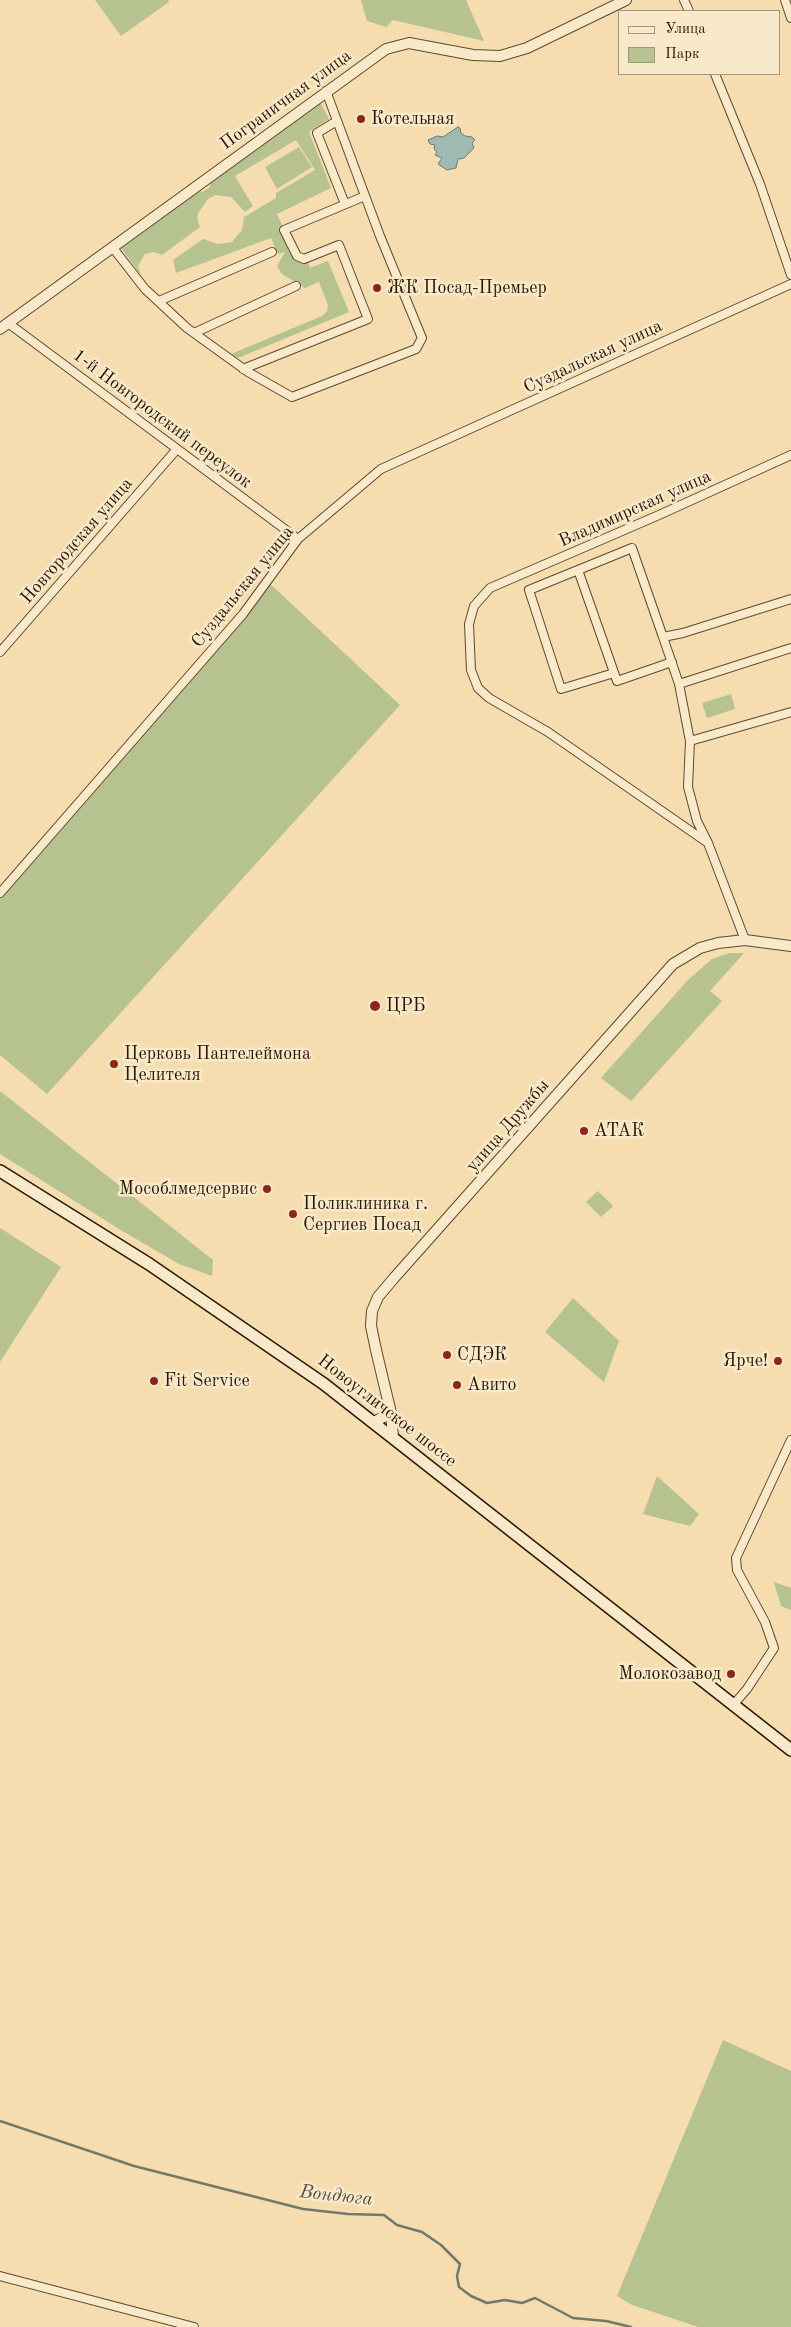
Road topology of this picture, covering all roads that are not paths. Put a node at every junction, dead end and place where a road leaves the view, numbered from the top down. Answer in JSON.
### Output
{"nodes":[{"id":1,"x":626,"y":0,"type":"edge"},
{"id":2,"x":785,"y":0,"type":"edge"},
{"id":3,"x":791,"y":18,"type":"edge"},
{"id":4,"x":715,"y":75,"type":"edge"},
{"id":5,"x":326,"y":91,"type":"junction"},
{"id":6,"x":337,"y":120,"type":"junction"},
{"id":7,"x":365,"y":196,"type":"junction"},
{"id":8,"x":345,"y":204,"type":"junction"},
{"id":9,"x":113,"y":248,"type":"junction"},
{"id":10,"x":272,"y":252,"type":"dead end"},
{"id":11,"x":791,"y":275,"type":"edge"},
{"id":12,"x":791,"y":284,"type":"edge"},
{"id":13,"x":296,"y":286,"type":"dead end"},
{"id":14,"x":159,"y":301,"type":"junction"},
{"id":15,"x":4,"y":326,"type":"edge"},
{"id":16,"x":194,"y":333,"type":"junction"},
{"id":17,"x":243,"y":369,"type":"junction"},
{"id":18,"x":176,"y":449,"type":"junction"},
{"id":19,"x":791,"y":455,"type":"edge"},
{"id":20,"x":298,"y":540,"type":"junction"},
{"id":21,"x":578,"y":570,"type":"junction"},
{"id":22,"x":791,"y":599,"type":"edge"},
{"id":23,"x":663,"y":637,"type":"junction"},
{"id":24,"x":791,"y":648,"type":"edge"},
{"id":25,"x":0,"y":652,"type":"edge"},
{"id":26,"x":672,"y":662,"type":"junction"},
{"id":27,"x":614,"y":673,"type":"junction"},
{"id":28,"x":679,"y":684,"type":"junction"},
{"id":29,"x":791,"y":712,"type":"edge"},
{"id":30,"x":690,"y":742,"type":"junction"},
{"id":31,"x":708,"y":843,"type":"junction"},
{"id":32,"x":0,"y":893,"type":"edge"},
{"id":33,"x":745,"y":940,"type":"junction"},
{"id":34,"x":791,"y":946,"type":"edge"},
{"id":35,"x":0,"y":1172,"type":"edge"},
{"id":36,"x":391,"y":1413,"type":"junction"},
{"id":37,"x":374,"y":1422,"type":"junction"},
{"id":38,"x":393,"y":1437,"type":"junction"},
{"id":39,"x":791,"y":1440,"type":"edge"},
{"id":40,"x":734,"y":1704,"type":"junction"},
{"id":41,"x":791,"y":1750,"type":"edge"},
{"id":42,"x":0,"y":2276,"type":"edge"},
{"id":43,"x":194,"y":2327,"type":"edge"}],
"edges":[{"from":1,"to":5,"type":"street","name":"Пограничная улица"},
{"from":2,"to":3,"type":"street"},
{"from":4,"to":11,"type":"street"},
{"from":5,"to":6,"type":"street"},
{"from":5,"to":9,"type":"street","name":"Пограничная улица"},
{"from":6,"to":7,"type":"street"},
{"from":6,"to":8,"type":"street"},
{"from":7,"to":8,"type":"street"},
{"from":7,"to":17,"type":"street"},
{"from":8,"to":17,"type":"street"},
{"from":9,"to":14,"type":"street"},
{"from":9,"to":15,"type":"street","name":"Пограничная улица"},
{"from":10,"to":14,"type":"street"},
{"from":12,"to":20,"type":"street","name":"Суздальская улица"},
{"from":13,"to":16,"type":"street"},
{"from":14,"to":16,"type":"street"},
{"from":15,"to":18,"type":"street","name":"1-й Новгородский переулок"},
{"from":16,"to":17,"type":"street"},
{"from":18,"to":20,"type":"street","name":"1-й Новгородский переулок"},
{"from":18,"to":25,"type":"street","name":"Новгородская улица"},
{"from":19,"to":31,"type":"street","name":"Владимирская улица"},
{"from":20,"to":32,"type":"street","name":"Суздальская улица"},
{"from":21,"to":23,"type":"street"},
{"from":21,"to":27,"type":"street"},
{"from":21,"to":27,"type":"street"},
{"from":22,"to":23,"type":"street"},
{"from":23,"to":26,"type":"street"},
{"from":24,"to":28,"type":"street"},
{"from":26,"to":27,"type":"street"},
{"from":26,"to":28,"type":"street"},
{"from":28,"to":30,"type":"street"},
{"from":29,"to":30,"type":"street"},
{"from":30,"to":31,"type":"street"},
{"from":31,"to":33,"type":"street"},
{"from":33,"to":34,"type":"street","name":"улица Дружбы"},
{"from":33,"to":36,"type":"street","name":"улица Дружбы"},
{"from":35,"to":37,"type":"main road","name":"Новоугличское шоссе"},
{"from":36,"to":37,"type":"street"},
{"from":36,"to":38,"type":"street","name":"улица Дружбы"},
{"from":37,"to":38,"type":"main road","name":"Новоугличское шоссе"},
{"from":38,"to":40,"type":"main road","name":"Новоугличское шоссе"},
{"from":39,"to":40,"type":"street"},
{"from":40,"to":41,"type":"main road","name":"Новоугличское шоссе"},
{"from":42,"to":43,"type":"street"}]}
